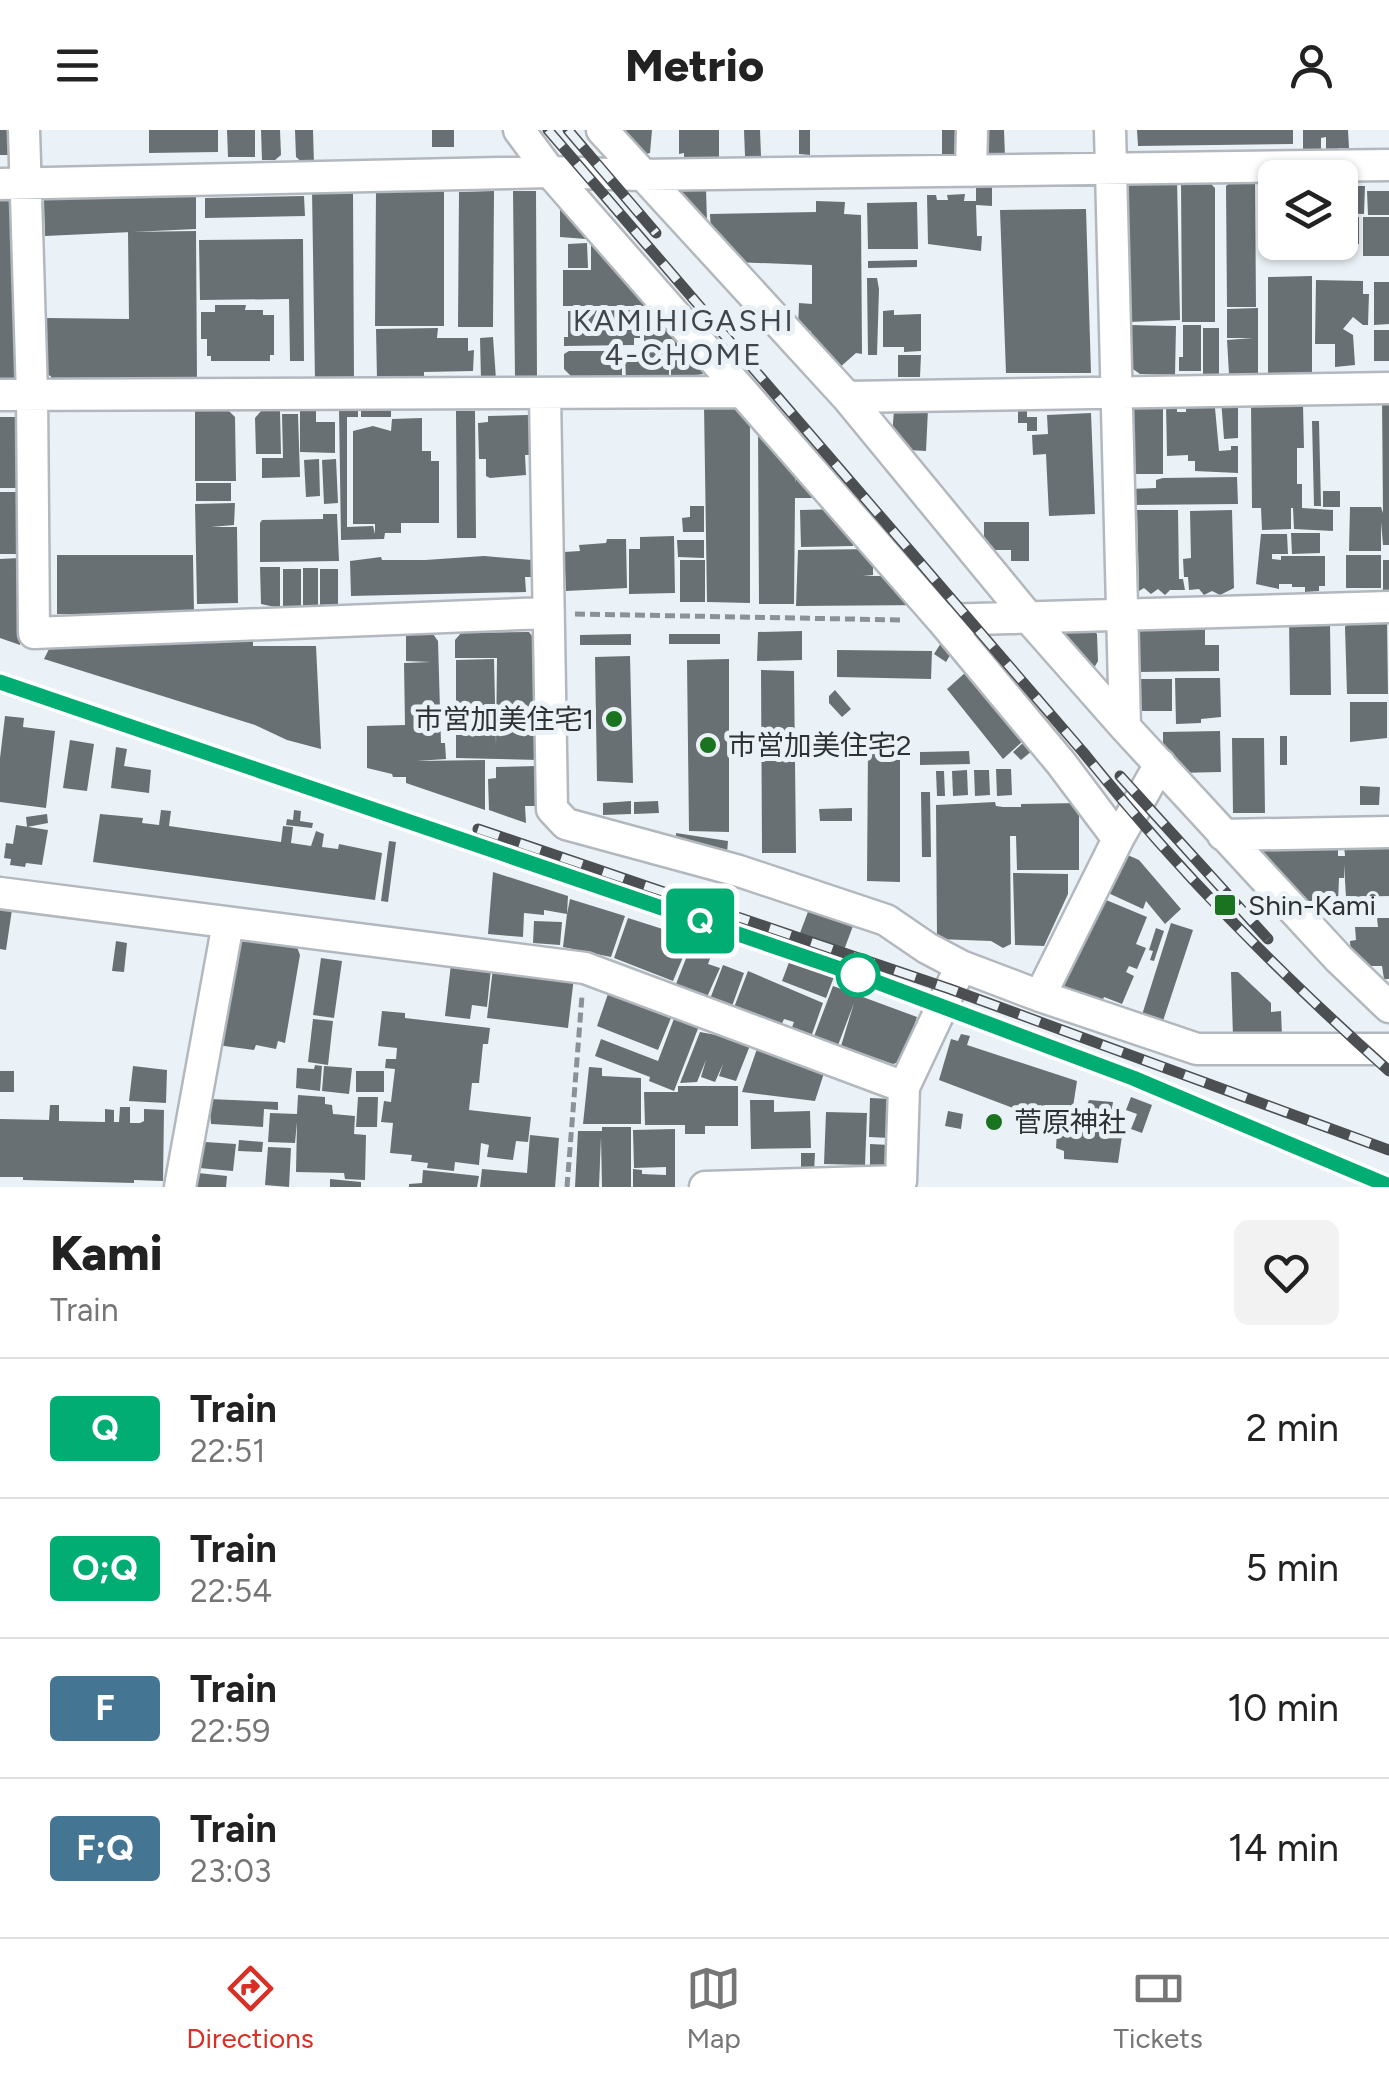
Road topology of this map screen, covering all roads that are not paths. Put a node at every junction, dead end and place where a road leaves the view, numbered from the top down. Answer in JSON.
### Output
{"nodes":[{"id":1,"x":24,"y":130,"type":"edge"},
{"id":2,"x":520,"y":130,"type":"edge"},
{"id":3,"x":602,"y":130,"type":"edge"},
{"id":4,"x":972,"y":130,"type":"edge"},
{"id":5,"x":1110,"y":130,"type":"edge"},
{"id":6,"x":1389,"y":165,"type":"edge"},
{"id":7,"x":972,"y":170,"type":"junction"},
{"id":8,"x":1110,"y":170,"type":"junction"},
{"id":9,"x":550,"y":172,"type":"junction"},
{"id":10,"x":640,"y":175,"type":"junction"},
{"id":11,"x":12,"y":184,"type":"edge"},
{"id":12,"x":1389,"y":388,"type":"edge"},
{"id":13,"x":740,"y":392,"type":"junction"},
{"id":14,"x":1117,"y":392,"type":"junction"},
{"id":15,"x":32,"y":394,"type":"junction"},
{"id":16,"x":0,"y":395,"type":"edge"},
{"id":17,"x":545,"y":395,"type":"junction"},
{"id":18,"x":848,"y":397,"type":"junction"},
{"id":19,"x":1389,"y":607,"type":"edge"},
{"id":20,"x":547,"y":614,"type":"junction"},
{"id":21,"x":1122,"y":614,"type":"junction"},
{"id":22,"x":1028,"y":617,"type":"junction"},
{"id":23,"x":942,"y":620,"type":"junction"},
{"id":24,"x":1125,"y":727,"type":"junction"},
{"id":25,"x":1160,"y":764,"type":"junction"},
{"id":26,"x":1389,"y":832,"type":"edge"},
{"id":27,"x":1223,"y":835,"type":"junction"},
{"id":28,"x":1118,"y":840,"type":"junction"},
{"id":29,"x":0,"y":893,"type":"edge"},
{"id":30,"x":228,"y":923,"type":"junction"},
{"id":31,"x":960,"y":966,"type":"junction"},
{"id":32,"x":1040,"y":996,"type":"junction"},
{"id":33,"x":1389,"y":1007,"type":"edge"},
{"id":34,"x":1389,"y":1049,"type":"edge"},
{"id":35,"x":904,"y":1088,"type":"junction"},
{"id":36,"x":180,"y":1187,"type":"edge"},
{"id":37,"x":705,"y":1187,"type":"edge"}],
"edges":[{"from":1,"to":11,"type":"street"},
{"from":2,"to":9,"type":"street"},
{"from":3,"to":10,"type":"street"},
{"from":4,"to":7,"type":"street"},
{"from":5,"to":8,"type":"street"},
{"from":6,"to":8,"type":"street"},
{"from":7,"to":8,"type":"street"},
{"from":7,"to":10,"type":"street"},
{"from":8,"to":14,"type":"street"},
{"from":9,"to":10,"type":"street"},
{"from":9,"to":11,"type":"street"},
{"from":9,"to":13,"type":"street"},
{"from":10,"to":18,"type":"street"},
{"from":11,"to":15,"type":"street"},
{"from":12,"to":14,"type":"street"},
{"from":13,"to":17,"type":"street"},
{"from":13,"to":23,"type":"street"},
{"from":14,"to":18,"type":"street"},
{"from":14,"to":21,"type":"street"},
{"from":15,"to":16,"type":"street"},
{"from":15,"to":17,"type":"street"},
{"from":15,"to":20,"type":"street"},
{"from":17,"to":20,"type":"street"},
{"from":18,"to":22,"type":"street"},
{"from":19,"to":21,"type":"street"},
{"from":20,"to":31,"type":"street"},
{"from":21,"to":22,"type":"street"},
{"from":21,"to":24,"type":"street"},
{"from":22,"to":23,"type":"street"},
{"from":22,"to":24,"type":"street"},
{"from":23,"to":28,"type":"street"},
{"from":24,"to":25,"type":"street"},
{"from":25,"to":27,"type":"street"},
{"from":25,"to":28,"type":"street"},
{"from":26,"to":27,"type":"street"},
{"from":27,"to":33,"type":"street"},
{"from":28,"to":32,"type":"street"},
{"from":29,"to":30,"type":"street"},
{"from":30,"to":35,"type":"street"},
{"from":30,"to":36,"type":"street"},
{"from":31,"to":32,"type":"street"},
{"from":31,"to":35,"type":"street"},
{"from":32,"to":34,"type":"street"},
{"from":35,"to":37,"type":"street"}]}
